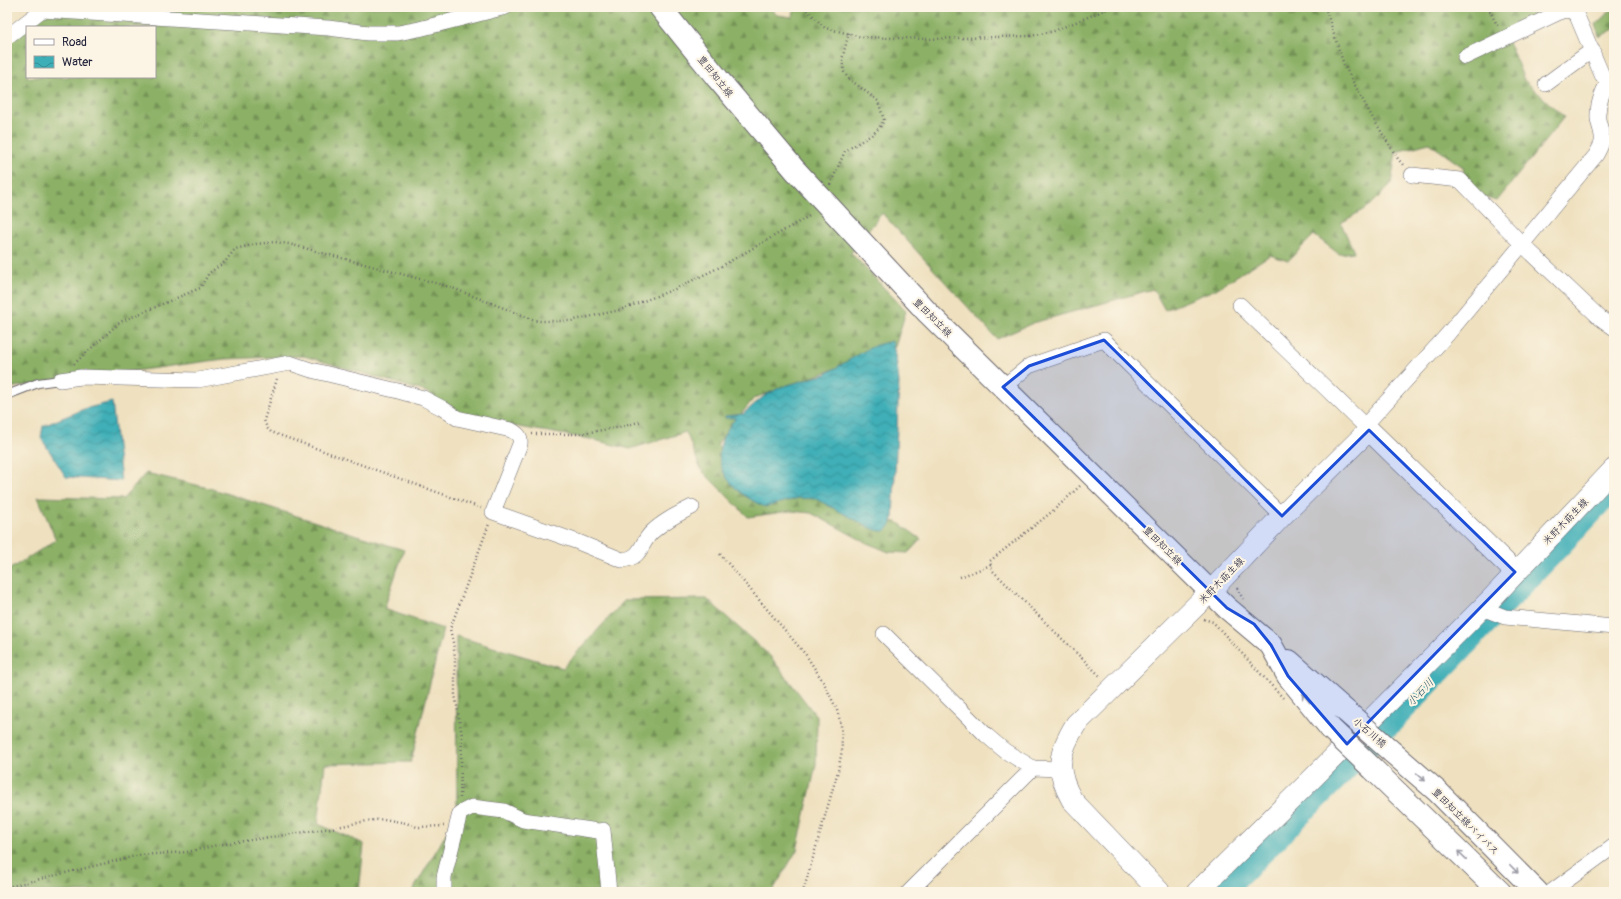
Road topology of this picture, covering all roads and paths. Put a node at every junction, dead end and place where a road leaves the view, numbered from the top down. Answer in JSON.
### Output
{"nodes":[{"id":1,"x":506,"y":7,"type":"edge"},
{"id":2,"x":660,"y":7,"type":"edge"},
{"id":3,"x":804,"y":7,"type":"edge"},
{"id":4,"x":1112,"y":7,"type":"edge"},
{"id":5,"x":1325,"y":7,"type":"edge"},
{"id":6,"x":1488,"y":7,"type":"edge"},
{"id":7,"x":849,"y":32,"type":"junction"},
{"id":8,"x":7,"y":37,"type":"edge"},
{"id":9,"x":1504,"y":38,"type":"junction"},
{"id":10,"x":1593,"y":51,"type":"junction"},
{"id":11,"x":1465,"y":57,"type":"dead end"},
{"id":12,"x":1611,"y":79,"type":"edge"},
{"id":13,"x":1546,"y":84,"type":"dead end"},
{"id":14,"x":1412,"y":175,"type":"joint"},
{"id":15,"x":827,"y":192,"type":"dead end"},
{"id":16,"x":811,"y":214,"type":"dead end"},
{"id":17,"x":1522,"y":244,"type":"junction"},
{"id":18,"x":1240,"y":305,"type":"dead end"},
{"id":19,"x":1614,"y":328,"type":"edge"},
{"id":20,"x":278,"y":364,"type":"junction"},
{"id":21,"x":60,"y":380,"type":"junction"},
{"id":22,"x":1003,"y":387,"type":"junction"},
{"id":23,"x":7,"y":395,"type":"edge"},
{"id":24,"x":642,"y":421,"type":"dead end"},
{"id":25,"x":1369,"y":430,"type":"junction"},
{"id":26,"x":519,"y":436,"type":"junction"},
{"id":27,"x":1614,"y":469,"type":"edge"},
{"id":28,"x":1092,"y":474,"type":"junction"},
{"id":29,"x":692,"y":507,"type":"dead end"},
{"id":30,"x":493,"y":512,"type":"junction"},
{"id":31,"x":1282,"y":516,"type":"junction"},
{"id":32,"x":720,"y":554,"type":"dead end"},
{"id":33,"x":991,"y":565,"type":"junction"},
{"id":34,"x":1515,"y":572,"type":"junction"},
{"id":35,"x":960,"y":577,"type":"dead end"},
{"id":36,"x":1210,"y":592,"type":"junction"},
{"id":37,"x":1194,"y":608,"type":"junction"},
{"id":38,"x":1485,"y":608,"type":"junction"},
{"id":39,"x":1614,"y":627,"type":"edge"},
{"id":40,"x":884,"y":634,"type":"dead end"},
{"id":41,"x":1271,"y":645,"type":"junction"},
{"id":42,"x":1110,"y":690,"type":"junction"},
{"id":43,"x":1285,"y":701,"type":"dead end"},
{"id":44,"x":1348,"y":713,"type":"joint"},
{"id":45,"x":1392,"y":752,"type":"joint"},
{"id":46,"x":1033,"y":768,"type":"junction"},
{"id":47,"x":1059,"y":769,"type":"junction"},
{"id":48,"x":460,"y":812,"type":"junction"},
{"id":49,"x":456,"y":827,"type":"junction"},
{"id":50,"x":1614,"y":846,"type":"edge"},
{"id":51,"x":7,"y":887,"type":"edge"},
{"id":52,"x":444,"y":892,"type":"edge"},
{"id":53,"x":609,"y":892,"type":"edge"},
{"id":54,"x":803,"y":892,"type":"edge"},
{"id":55,"x":909,"y":892,"type":"edge"},
{"id":56,"x":1160,"y":892,"type":"edge"},
{"id":57,"x":1197,"y":892,"type":"edge"},
{"id":58,"x":1500,"y":892,"type":"edge"},
{"id":59,"x":1537,"y":892,"type":"edge"},
{"id":60,"x":1551,"y":892,"type":"edge"}],
"edges":[{"from":1,"to":8,"type":"street"},
{"from":2,"to":22,"type":"main road","name":"豊田知立線"},
{"from":3,"to":7,"type":"path"},
{"from":4,"to":7,"type":"path"},
{"from":5,"to":14,"type":"path"},
{"from":6,"to":9,"type":"path"},
{"from":7,"to":15,"type":"path"},
{"from":9,"to":10,"type":"street"},
{"from":9,"to":11,"type":"street"},
{"from":10,"to":12,"type":"street"},
{"from":10,"to":13,"type":"street"},
{"from":12,"to":17,"type":"street"},
{"from":14,"to":17,"type":"street"},
{"from":16,"to":21,"type":"path"},
{"from":17,"to":19,"type":"street"},
{"from":17,"to":25,"type":"street"},
{"from":18,"to":25,"type":"street"},
{"from":20,"to":21,"type":"street"},
{"from":20,"to":26,"type":"street"},
{"from":20,"to":30,"type":"path"},
{"from":21,"to":23,"type":"lane"},
{"from":22,"to":28,"type":"main road","name":"豊田知立線"},
{"from":22,"to":31,"type":"street"},
{"from":24,"to":26,"type":"path"},
{"from":25,"to":31,"type":"main road","name":"米野木莇生線"},
{"from":25,"to":34,"type":"main road"},
{"from":26,"to":30,"type":"street"},
{"from":27,"to":34,"type":"main road","name":"米野木莇生線"},
{"from":28,"to":33,"type":"path"},
{"from":28,"to":36,"type":"main road","name":"豊田知立線"},
{"from":29,"to":30,"type":"street"},
{"from":30,"to":48,"type":"path"},
{"from":31,"to":36,"type":"main road","name":"米野木莇生線"},
{"from":32,"to":54,"type":"path"},
{"from":33,"to":35,"type":"path"},
{"from":33,"to":42,"type":"path"},
{"from":34,"to":38,"type":"main road","name":"米野木莇生線"},
{"from":36,"to":37,"type":"main road","name":"米野木莇生線"},
{"from":36,"to":41,"type":"main road","name":"豊田知立線"},
{"from":37,"to":42,"type":"main road","name":"米野木莇生線"},
{"from":37,"to":43,"type":"path"},
{"from":38,"to":39,"type":"street"},
{"from":38,"to":57,"type":"main road","name":"米野木莇生線"},
{"from":40,"to":46,"type":"street"},
{"from":41,"to":44,"type":"main road","name":"豊田知立線"},
{"from":58,"to":41,"type":"main road","name":"豊田知立線","one_way":true,"bridge":true},
{"from":42,"to":47,"type":"main road","name":"米野木莇生線"},
{"from":44,"to":45,"type":"main road","name":"小石川橋","bridge":true},
{"from":45,"to":59,"type":"main road","name":"豊田知立線バイパス","one_way":true},
{"from":46,"to":47,"type":"street"},
{"from":46,"to":55,"type":"street"},
{"from":47,"to":56,"type":"main road","name":"米野木莇生線"},
{"from":48,"to":49,"type":"street"},
{"from":48,"to":53,"type":"street"},
{"from":49,"to":51,"type":"path"},
{"from":49,"to":52,"type":"street"},
{"from":50,"to":60,"type":"street"}]}
